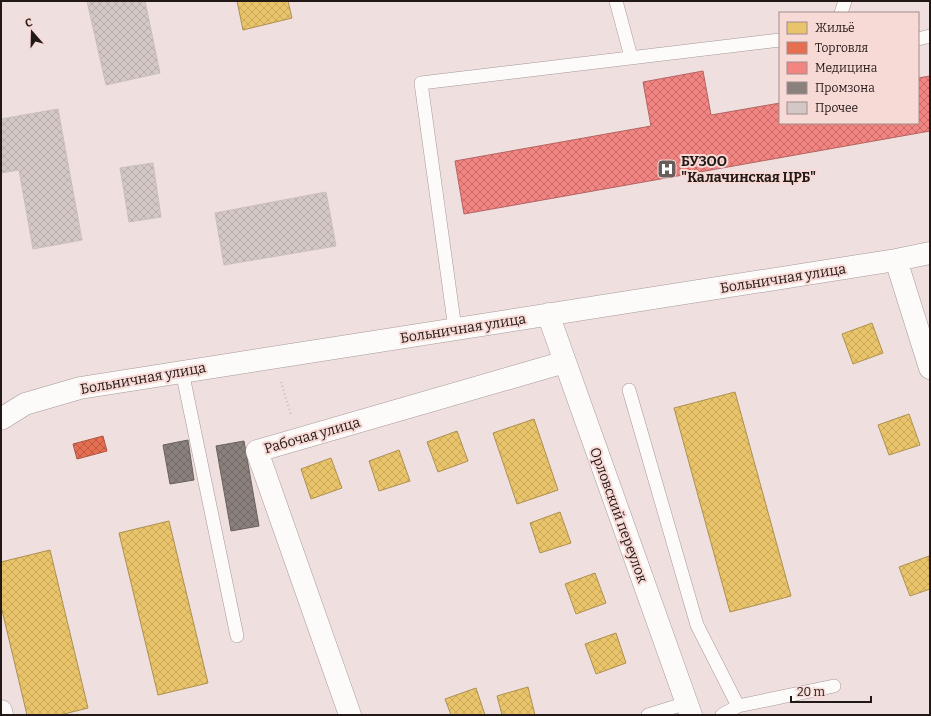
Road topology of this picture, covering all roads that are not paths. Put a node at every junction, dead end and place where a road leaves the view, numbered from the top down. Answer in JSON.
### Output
{"nodes":[{"id":1,"x":616,"y":1,"type":"edge"},
{"id":2,"x":845,"y":1,"type":"edge"},
{"id":3,"x":842,"y":12,"type":"edge"},
{"id":4,"x":930,"y":36,"type":"edge"},
{"id":5,"x":919,"y":39,"type":"edge"},
{"id":6,"x":779,"y":40,"type":"edge"},
{"id":7,"x":631,"y":57,"type":"junction"},
{"id":8,"x":930,"y":253,"type":"edge"},
{"id":9,"x":896,"y":260,"type":"junction"},
{"id":10,"x":548,"y":314,"type":"junction"},
{"id":11,"x":455,"y":329,"type":"junction"},
{"id":12,"x":565,"y":362,"type":"junction"},
{"id":13,"x":930,"y":368,"type":"edge"},
{"id":14,"x":182,"y":371,"type":"junction"},
{"id":15,"x":629,"y":390,"type":"dead end"},
{"id":16,"x":1,"y":419,"type":"edge"},
{"id":17,"x":237,"y":636,"type":"dead end"},
{"id":18,"x":834,"y":686,"type":"dead end"},
{"id":19,"x":738,"y":706,"type":"junction"},
{"id":20,"x":689,"y":709,"type":"edge"},
{"id":21,"x":1,"y":711,"type":"edge"},
{"id":22,"x":2,"y":715,"type":"edge"},
{"id":23,"x":350,"y":715,"type":"edge"},
{"id":24,"x":648,"y":715,"type":"edge"},
{"id":25,"x":722,"y":715,"type":"edge"}],
"edges":[{"from":1,"to":7,"type":"lane"},
{"from":2,"to":3,"type":"lane"},
{"from":4,"to":5,"type":"lane"},
{"from":6,"to":7,"type":"lane"},
{"from":7,"to":11,"type":"lane"},
{"from":8,"to":9,"type":"street","name":"Больничная улица"},
{"from":9,"to":10,"type":"street","name":"Больничная улица"},
{"from":9,"to":13,"type":"street"},
{"from":10,"to":11,"type":"street","name":"Больничная улица"},
{"from":10,"to":12,"type":"street","name":"Орловский переулок"},
{"from":11,"to":14,"type":"street","name":"Больничная улица"},
{"from":12,"to":20,"type":"street","name":"Орловский переулок"},
{"from":12,"to":23,"type":"street","name":"Рабочая улица"},
{"from":14,"to":16,"type":"street","name":"Больничная улица"},
{"from":14,"to":17,"type":"lane"},
{"from":15,"to":19,"type":"lane"},
{"from":18,"to":19,"type":"lane"},
{"from":19,"to":25,"type":"lane"},
{"from":20,"to":24,"type":"lane"},
{"from":21,"to":22,"type":"street"}]}
